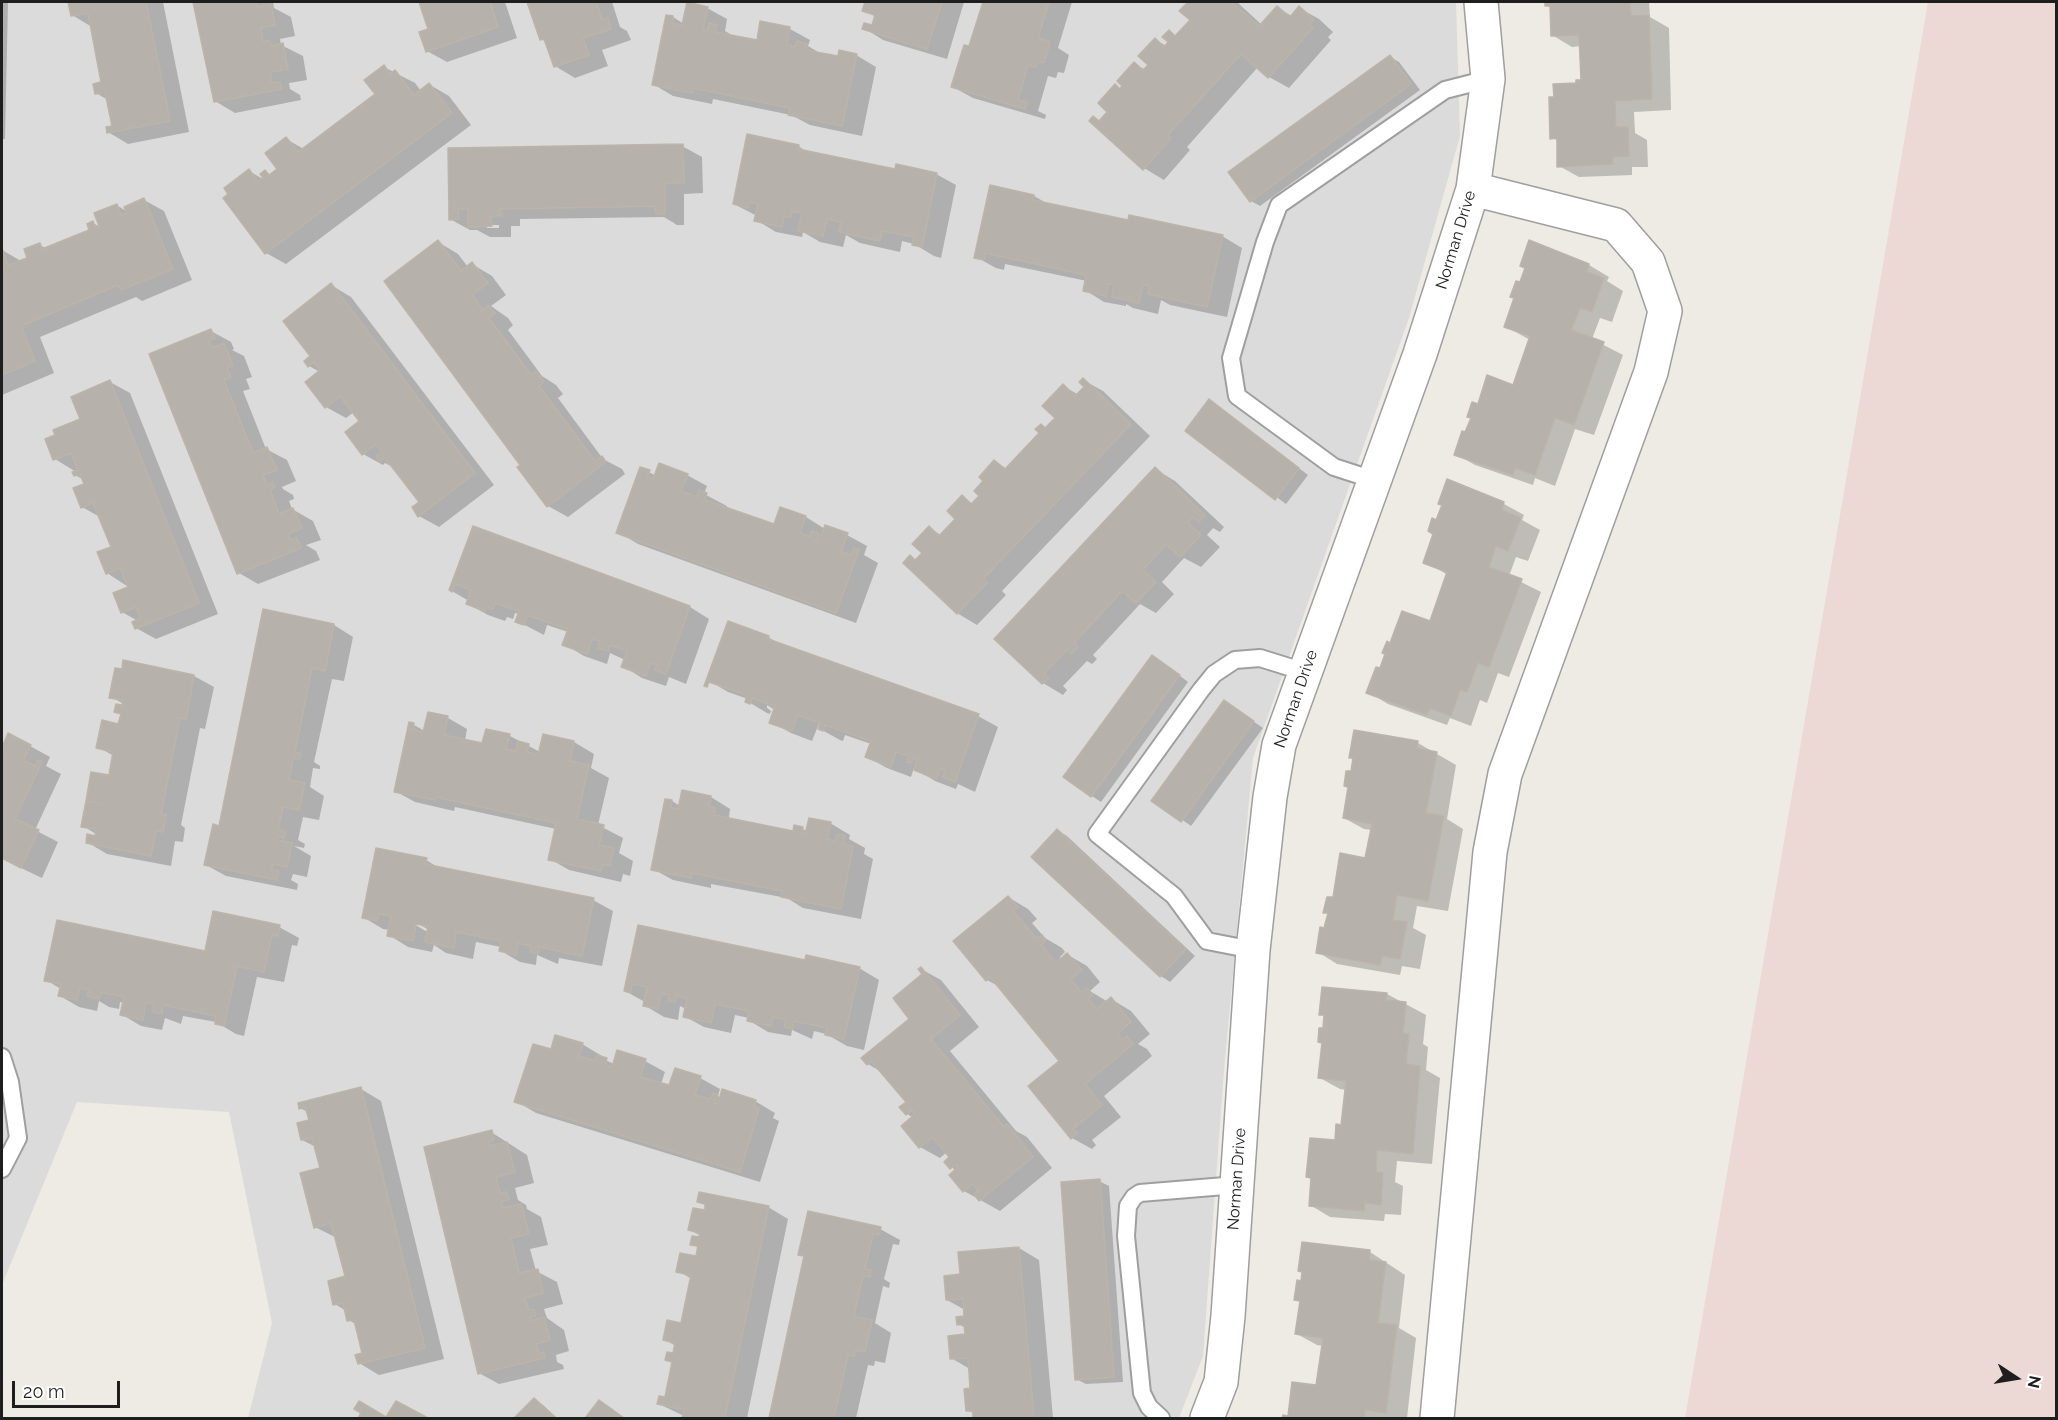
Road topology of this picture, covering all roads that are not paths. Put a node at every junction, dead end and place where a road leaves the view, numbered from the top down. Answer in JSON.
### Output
{"nodes":[{"id":1,"x":1481,"y":2,"type":"edge"},
{"id":2,"x":1488,"y":79,"type":"junction"},
{"id":3,"x":1473,"y":189,"type":"junction"},
{"id":4,"x":1374,"y":480,"type":"junction"},
{"id":5,"x":1305,"y":672,"type":"junction"},
{"id":6,"x":1253,"y":950,"type":"junction"},
{"id":7,"x":2,"y":1057,"type":"edge"},
{"id":8,"x":2,"y":1169,"type":"edge"},
{"id":9,"x":1237,"y":1185,"type":"junction"},
{"id":10,"x":1161,"y":1419,"type":"edge"},
{"id":11,"x":1207,"y":1419,"type":"edge"},
{"id":12,"x":1437,"y":1419,"type":"edge"}],
"edges":[{"from":1,"to":2,"type":"street","name":"Norman Drive"},
{"from":2,"to":3,"type":"street","name":"Norman Drive"},
{"from":2,"to":4,"type":"lane"},
{"from":3,"to":4,"type":"street","name":"Norman Drive"},
{"from":3,"to":12,"type":"street"},
{"from":4,"to":5,"type":"street","name":"Norman Drive"},
{"from":5,"to":6,"type":"street","name":"Norman Drive"},
{"from":5,"to":6,"type":"lane"},
{"from":6,"to":9,"type":"street","name":"Norman Drive"},
{"from":7,"to":8,"type":"lane"},
{"from":9,"to":10,"type":"lane"},
{"from":9,"to":11,"type":"street","name":"Norman Drive"}]}
